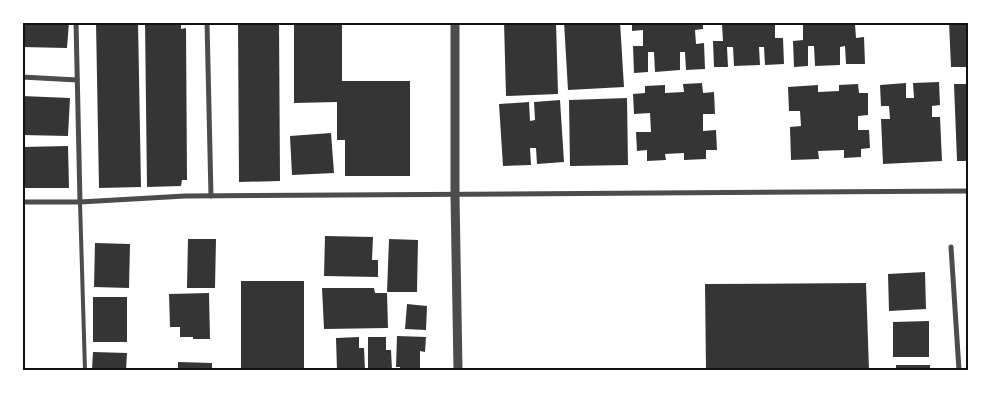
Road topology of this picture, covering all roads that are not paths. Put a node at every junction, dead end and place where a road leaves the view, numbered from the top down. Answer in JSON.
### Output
{"nodes":[{"id":1,"x":76,"y":22,"type":"edge"},
{"id":2,"x":207,"y":22,"type":"edge"},
{"id":3,"x":455,"y":22,"type":"edge"},
{"id":4,"x":22,"y":77,"type":"edge"},
{"id":5,"x":77,"y":80,"type":"junction"},
{"id":6,"x":968,"y":191,"type":"edge"},
{"id":7,"x":455,"y":195,"type":"junction"},
{"id":8,"x":211,"y":196,"type":"junction"},
{"id":9,"x":22,"y":202,"type":"edge"},
{"id":10,"x":80,"y":202,"type":"junction"},
{"id":11,"x":952,"y":247,"type":"dead end"},
{"id":12,"x":85,"y":370,"type":"edge"},
{"id":13,"x":458,"y":370,"type":"edge"},
{"id":14,"x":959,"y":370,"type":"edge"}],
"edges":[{"from":1,"to":5,"type":"street"},
{"from":2,"to":8,"type":"street"},
{"from":3,"to":7,"type":"street"},
{"from":4,"to":5,"type":"street"},
{"from":5,"to":10,"type":"street"},
{"from":6,"to":7,"type":"street"},
{"from":7,"to":8,"type":"street"},
{"from":7,"to":13,"type":"street"},
{"from":8,"to":10,"type":"street"},
{"from":9,"to":10,"type":"street"},
{"from":10,"to":12,"type":"lane"},
{"from":11,"to":14,"type":"street"}]}
